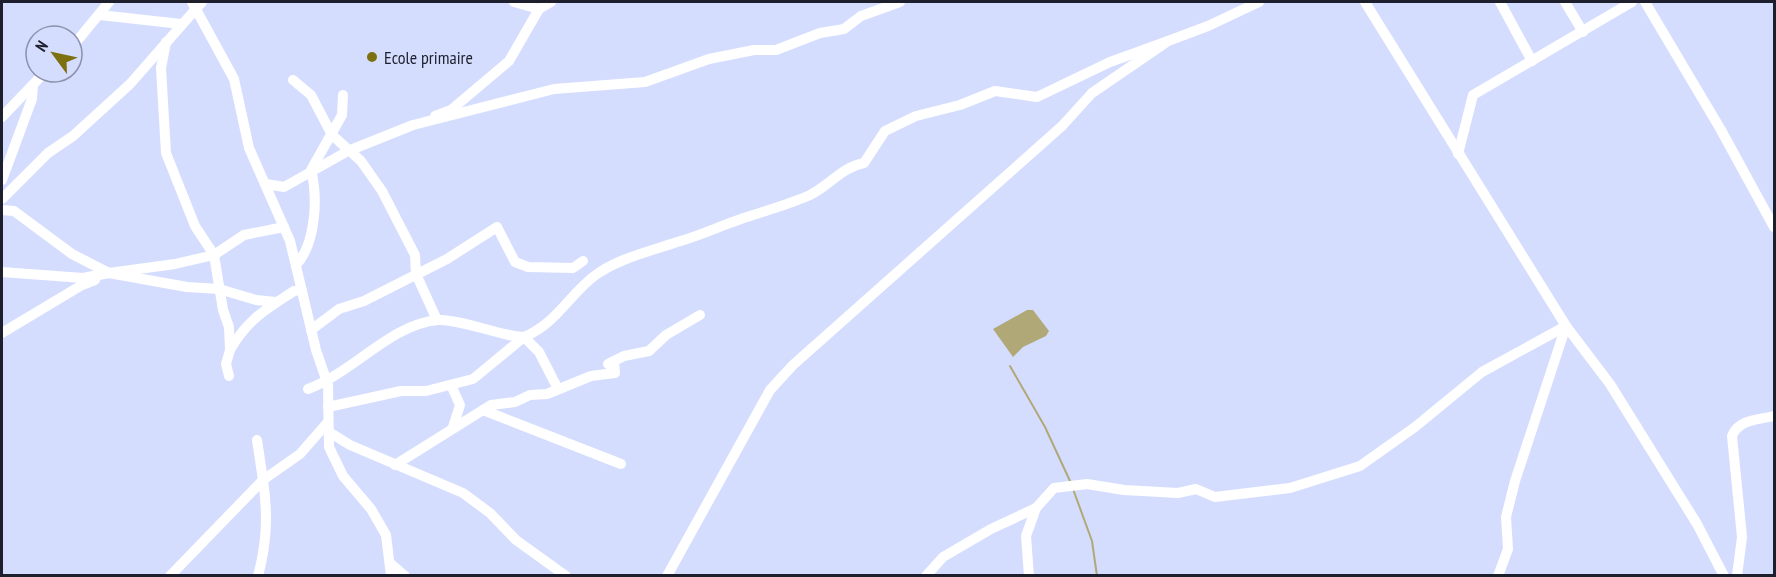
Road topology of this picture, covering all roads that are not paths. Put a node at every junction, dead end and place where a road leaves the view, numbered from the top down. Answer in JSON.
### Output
{"nodes":[{"id":1,"x":109,"y":2,"type":"edge"},
{"id":2,"x":514,"y":2,"type":"edge"},
{"id":3,"x":551,"y":2,"type":"edge"},
{"id":4,"x":900,"y":2,"type":"edge"},
{"id":5,"x":1259,"y":2,"type":"edge"},
{"id":6,"x":1365,"y":2,"type":"edge"},
{"id":7,"x":1500,"y":2,"type":"edge"},
{"id":8,"x":1565,"y":2,"type":"edge"},
{"id":9,"x":1632,"y":2,"type":"edge"},
{"id":10,"x":1646,"y":2,"type":"edge"},
{"id":11,"x":197,"y":3,"type":"edge"},
{"id":12,"x":539,"y":9,"type":"junction"},
{"id":13,"x":100,"y":15,"type":"junction"},
{"id":14,"x":181,"y":24,"type":"junction"},
{"id":15,"x":1583,"y":32,"type":"junction"},
{"id":16,"x":84,"y":33,"type":"edge"},
{"id":17,"x":1168,"y":41,"type":"junction"},
{"id":18,"x":166,"y":42,"type":"junction"},
{"id":19,"x":1532,"y":61,"type":"junction"},
{"id":20,"x":293,"y":80,"type":"dead end"},
{"id":21,"x":33,"y":85,"type":"joint"},
{"id":22,"x":343,"y":95,"type":"dead end"},
{"id":23,"x":465,"y":99,"type":"junction"},
{"id":24,"x":491,"y":107,"type":"junction"},
{"id":25,"x":2,"y":117,"type":"edge"},
{"id":26,"x":413,"y":125,"type":"junction"},
{"id":27,"x":332,"y":135,"type":"junction"},
{"id":28,"x":348,"y":151,"type":"junction"},
{"id":29,"x":1458,"y":154,"type":"junction"},
{"id":30,"x":311,"y":170,"type":"junction"},
{"id":31,"x":2,"y":180,"type":"edge"},
{"id":32,"x":266,"y":184,"type":"junction"},
{"id":33,"x":2,"y":199,"type":"edge"},
{"id":34,"x":2,"y":210,"type":"edge"},
{"id":35,"x":284,"y":227,"type":"junction"},
{"id":36,"x":1774,"y":227,"type":"edge"},
{"id":37,"x":214,"y":255,"type":"junction"},
{"id":38,"x":583,"y":261,"type":"dead end"},
{"id":39,"x":296,"y":265,"type":"junction"},
{"id":40,"x":2,"y":272,"type":"edge"},
{"id":41,"x":109,"y":273,"type":"junction"},
{"id":42,"x":416,"y":274,"type":"junction"},
{"id":43,"x":219,"y":289,"type":"junction"},
{"id":44,"x":302,"y":290,"type":"junction"},
{"id":45,"x":276,"y":302,"type":"junction"},
{"id":46,"x":700,"y":315,"type":"dead end"},
{"id":47,"x":437,"y":320,"type":"junction"},
{"id":48,"x":1566,"y":326,"type":"junction"},
{"id":49,"x":311,"y":330,"type":"junction"},
{"id":50,"x":2,"y":333,"type":"edge"},
{"id":51,"x":524,"y":337,"type":"junction"},
{"id":52,"x":230,"y":350,"type":"junction"},
{"id":53,"x":228,"y":376,"type":"dead end"},
{"id":54,"x":327,"y":382,"type":"junction"},
{"id":55,"x":451,"y":385,"type":"junction"},
{"id":56,"x":308,"y":389,"type":"dead end"},
{"id":57,"x":558,"y":389,"type":"junction"},
{"id":58,"x":328,"y":407,"type":"junction"},
{"id":59,"x":483,"y":410,"type":"junction"},
{"id":60,"x":1774,"y":416,"type":"edge"},
{"id":61,"x":328,"y":427,"type":"junction"},
{"id":62,"x":453,"y":428,"type":"junction"},
{"id":63,"x":257,"y":440,"type":"dead end"},
{"id":64,"x":621,"y":464,"type":"dead end"},
{"id":65,"x":395,"y":465,"type":"junction"},
{"id":66,"x":263,"y":480,"type":"junction"},
{"id":67,"x":1036,"y":508,"type":"junction"},
{"id":68,"x":391,"y":564,"type":"junction"},
{"id":69,"x":170,"y":576,"type":"edge"},
{"id":70,"x":258,"y":576,"type":"edge"},
{"id":71,"x":391,"y":576,"type":"edge"},
{"id":72,"x":405,"y":576,"type":"edge"},
{"id":73,"x":566,"y":576,"type":"edge"},
{"id":74,"x":667,"y":576,"type":"edge"},
{"id":75,"x":926,"y":576,"type":"edge"},
{"id":76,"x":1029,"y":576,"type":"edge"},
{"id":77,"x":1498,"y":576,"type":"edge"},
{"id":78,"x":1724,"y":576,"type":"edge"},
{"id":79,"x":1737,"y":576,"type":"edge"}],
"edges":[{"from":1,"to":13,"type":"street"},
{"from":2,"to":12,"type":"street"},
{"from":3,"to":12,"type":"street"},
{"from":4,"to":24,"type":"street"},
{"from":5,"to":17,"type":"street"},
{"from":6,"to":29,"type":"street"},
{"from":7,"to":19,"type":"street"},
{"from":8,"to":15,"type":"street"},
{"from":9,"to":15,"type":"street"},
{"from":10,"to":36,"type":"street"},
{"from":11,"to":14,"type":"street"},
{"from":11,"to":32,"type":"street"},
{"from":12,"to":23,"type":"street"},
{"from":13,"to":14,"type":"street"},
{"from":13,"to":16,"type":"street"},
{"from":14,"to":18,"type":"street"},
{"from":15,"to":19,"type":"street"},
{"from":17,"to":51,"type":"street"},
{"from":17,"to":74,"type":"street"},
{"from":18,"to":33,"type":"street"},
{"from":18,"to":37,"type":"street"},
{"from":19,"to":29,"type":"street"},
{"from":20,"to":27,"type":"street"},
{"from":21,"to":25,"type":"street"},
{"from":21,"to":31,"type":"street"},
{"from":22,"to":27,"type":"street"},
{"from":23,"to":24,"type":"street"},
{"from":23,"to":26,"type":"street"},
{"from":24,"to":26,"type":"street"},
{"from":26,"to":28,"type":"street"},
{"from":27,"to":28,"type":"street"},
{"from":27,"to":30,"type":"street"},
{"from":28,"to":30,"type":"street"},
{"from":28,"to":42,"type":"street"},
{"from":29,"to":48,"type":"street"},
{"from":30,"to":32,"type":"street"},
{"from":30,"to":39,"type":"street"},
{"from":32,"to":35,"type":"street"},
{"from":34,"to":41,"type":"street"},
{"from":35,"to":37,"type":"street"},
{"from":35,"to":39,"type":"street"},
{"from":37,"to":41,"type":"street"},
{"from":37,"to":43,"type":"street"},
{"from":38,"to":42,"type":"street"},
{"from":39,"to":44,"type":"street"},
{"from":40,"to":41,"type":"street"},
{"from":41,"to":43,"type":"street"},
{"from":41,"to":50,"type":"street"},
{"from":42,"to":47,"type":"street"},
{"from":42,"to":49,"type":"street"},
{"from":43,"to":45,"type":"street"},
{"from":43,"to":52,"type":"street"},
{"from":44,"to":45,"type":"street"},
{"from":44,"to":49,"type":"street"},
{"from":45,"to":52,"type":"street"},
{"from":46,"to":57,"type":"street"},
{"from":47,"to":51,"type":"street"},
{"from":47,"to":54,"type":"street"},
{"from":48,"to":67,"type":"street"},
{"from":48,"to":77,"type":"street"},
{"from":48,"to":78,"type":"street"},
{"from":49,"to":54,"type":"street"},
{"from":51,"to":55,"type":"street"},
{"from":51,"to":57,"type":"street"},
{"from":52,"to":53,"type":"street"},
{"from":54,"to":56,"type":"street"},
{"from":54,"to":58,"type":"street"},
{"from":55,"to":58,"type":"street"},
{"from":55,"to":62,"type":"street"},
{"from":57,"to":59,"type":"street"},
{"from":58,"to":61,"type":"street"},
{"from":59,"to":62,"type":"street"},
{"from":59,"to":64,"type":"street"},
{"from":60,"to":79,"type":"street"},
{"from":61,"to":65,"type":"street"},
{"from":61,"to":66,"type":"street"},
{"from":61,"to":68,"type":"street"},
{"from":62,"to":65,"type":"street"},
{"from":63,"to":66,"type":"street"},
{"from":65,"to":73,"type":"street"},
{"from":66,"to":69,"type":"street"},
{"from":66,"to":70,"type":"street"},
{"from":67,"to":75,"type":"street"},
{"from":67,"to":76,"type":"street"},
{"from":68,"to":71,"type":"street"},
{"from":68,"to":72,"type":"street"}]}
